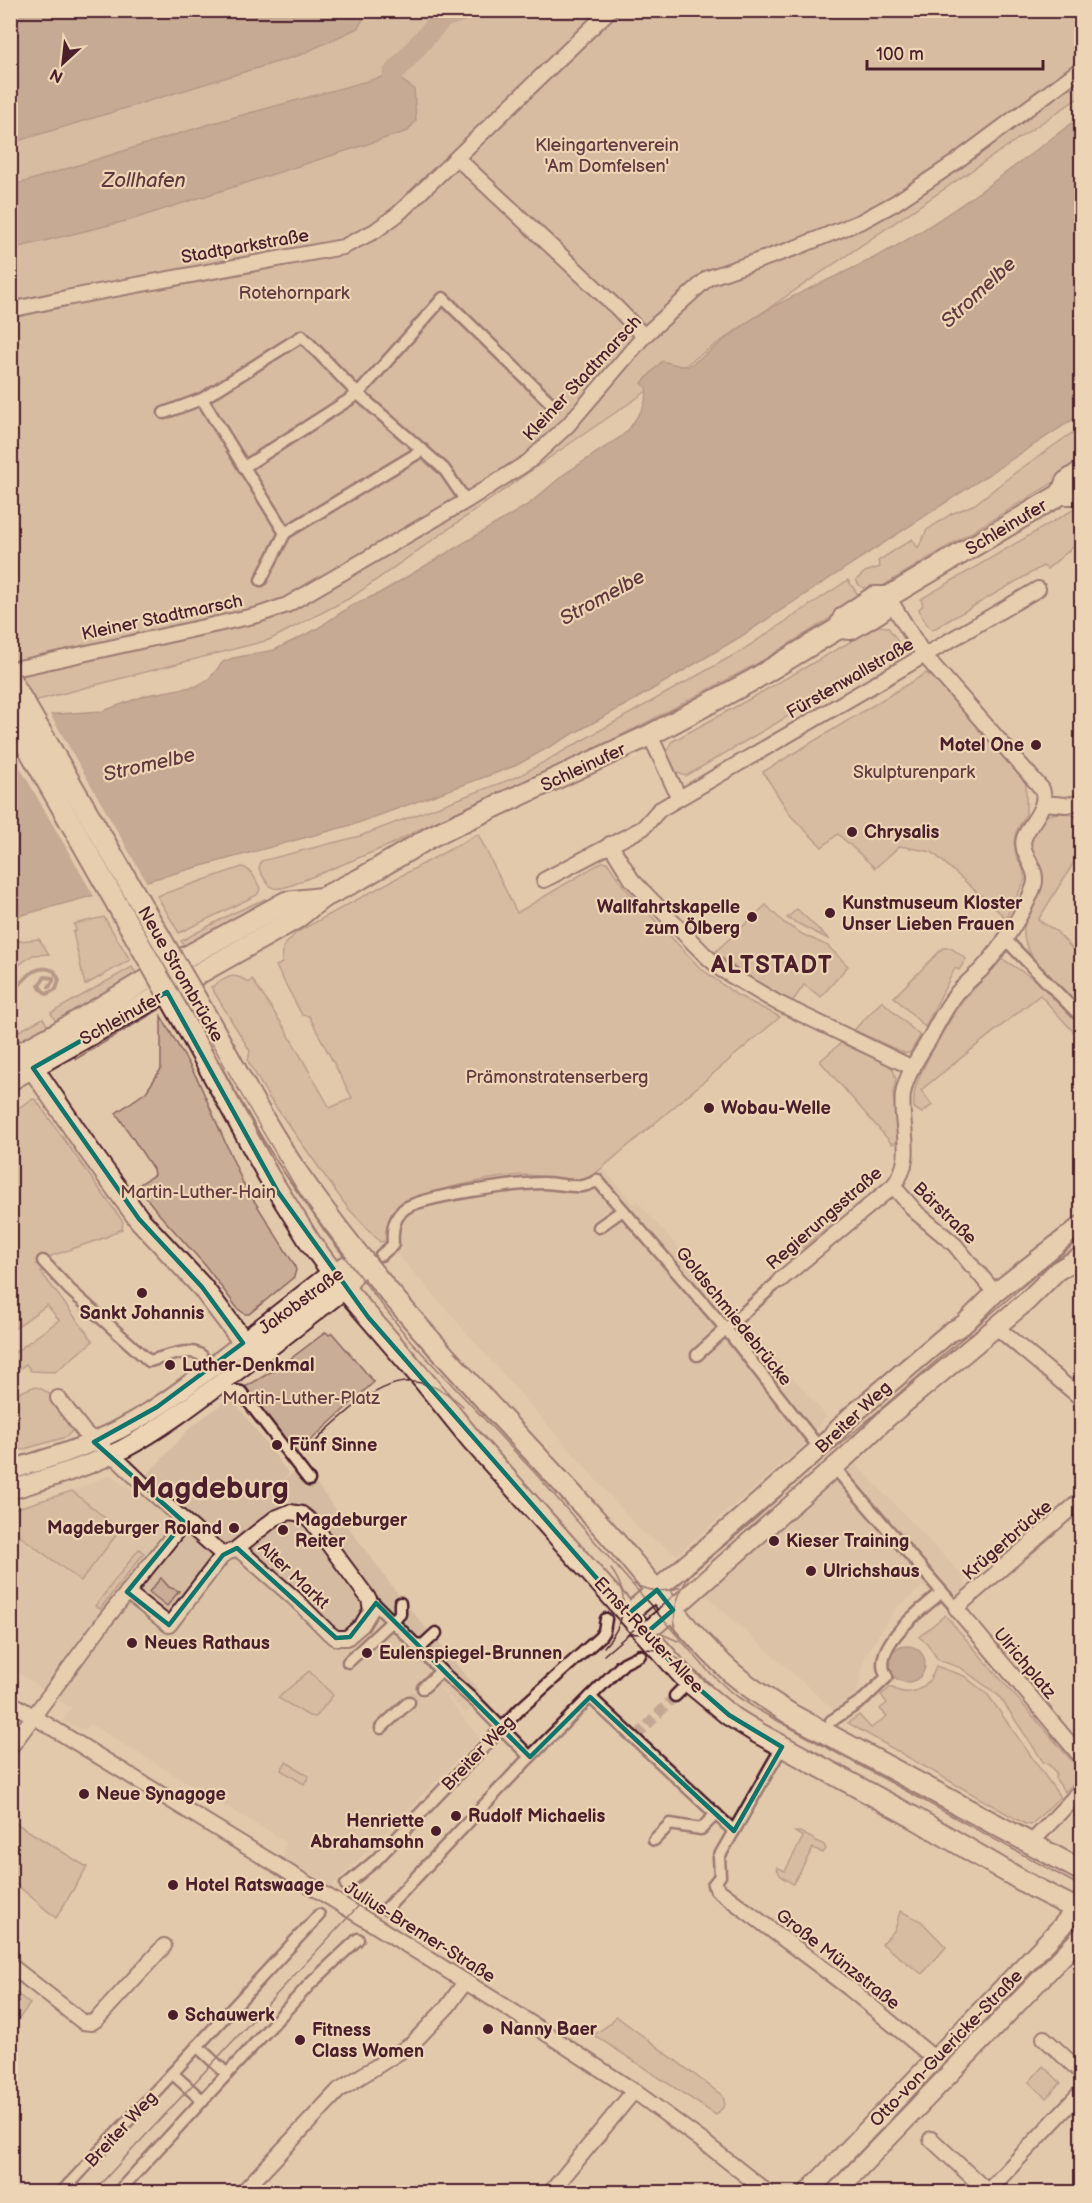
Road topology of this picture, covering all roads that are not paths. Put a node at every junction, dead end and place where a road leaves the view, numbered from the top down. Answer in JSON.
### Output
{"nodes":[{"id":1,"x":610,"y":10,"type":"edge"},
{"id":2,"x":1082,"y":68,"type":"edge"},
{"id":3,"x":457,"y":158,"type":"junction"},
{"id":4,"x":10,"y":310,"type":"edge"},
{"id":5,"x":644,"y":336,"type":"junction"},
{"id":6,"x":358,"y":394,"type":"junction"},
{"id":7,"x":202,"y":399,"type":"junction"},
{"id":8,"x":554,"y":406,"type":"dead end"},
{"id":9,"x":164,"y":413,"type":"dead end"},
{"id":10,"x":423,"y":450,"type":"junction"},
{"id":11,"x":244,"y":468,"type":"junction"},
{"id":12,"x":1082,"y":471,"type":"edge"},
{"id":13,"x":1082,"y":490,"type":"edge"},
{"id":14,"x":1061,"y":494,"type":"junction"},
{"id":15,"x":466,"y":501,"type":"junction"},
{"id":16,"x":285,"y":533,"type":"junction"},
{"id":17,"x":261,"y":580,"type":"dead end"},
{"id":18,"x":1038,"y":589,"type":"dead end"},
{"id":19,"x":888,"y":597,"type":"junction"},
{"id":20,"x":924,"y":655,"type":"junction"},
{"id":21,"x":10,"y":670,"type":"edge"},
{"id":22,"x":10,"y":679,"type":"edge"},
{"id":23,"x":10,"y":716,"type":"edge"},
{"id":24,"x":650,"y":735,"type":"junction"},
{"id":25,"x":679,"y":798,"type":"junction"},
{"id":26,"x":1082,"y":802,"type":"edge"},
{"id":27,"x":1043,"y":803,"type":"junction"},
{"id":28,"x":610,"y":844,"type":"junction"},
{"id":29,"x":544,"y":880,"type":"dead end"},
{"id":30,"x":1004,"y":938,"type":"junction"},
{"id":31,"x":1082,"y":1018,"type":"edge"},
{"id":32,"x":22,"y":1060,"type":"edge"},
{"id":33,"x":913,"y":1068,"type":"junction"},
{"id":34,"x":10,"y":1080,"type":"edge"},
{"id":35,"x":893,"y":1186,"type":"junction"},
{"id":36,"x":623,"y":1210,"type":"junction"},
{"id":37,"x":1082,"y":1225,"type":"edge"},
{"id":38,"x":599,"y":1227,"type":"dead end"},
{"id":39,"x":1082,"y":1256,"type":"edge"},
{"id":40,"x":372,"y":1258,"type":"junction"},
{"id":41,"x":43,"y":1261,"type":"dead end"},
{"id":42,"x":780,"y":1280,"type":"joint"},
{"id":43,"x":339,"y":1281,"type":"junction"},
{"id":44,"x":995,"y":1293,"type":"junction"},
{"id":45,"x":995,"y":1326,"type":"junction"},
{"id":46,"x":726,"y":1329,"type":"junction"},
{"id":47,"x":249,"y":1350,"type":"junction"},
{"id":48,"x":697,"y":1355,"type":"dead end"},
{"id":49,"x":202,"y":1356,"type":"dead end"},
{"id":50,"x":228,"y":1390,"type":"dead end"},
{"id":51,"x":58,"y":1398,"type":"dead end"},
{"id":52,"x":1082,"y":1399,"type":"edge"},
{"id":53,"x":94,"y":1442,"type":"junction"},
{"id":54,"x":817,"y":1445,"type":"dead end"},
{"id":55,"x":112,"y":1454,"type":"junction"},
{"id":56,"x":10,"y":1470,"type":"edge"},
{"id":57,"x":839,"y":1473,"type":"dead end"},
{"id":58,"x":309,"y":1480,"type":"dead end"},
{"id":59,"x":10,"y":1490,"type":"edge"},
{"id":60,"x":1082,"y":1499,"type":"edge"},
{"id":61,"x":184,"y":1522,"type":"junction"},
{"id":62,"x":237,"y":1548,"type":"junction"},
{"id":63,"x":223,"y":1556,"type":"junction"},
{"id":64,"x":657,"y":1590,"type":"junction"},
{"id":65,"x":127,"y":1592,"type":"junction"},
{"id":66,"x":942,"y":1592,"type":"junction"},
{"id":67,"x":368,"y":1598,"type":"junction"},
{"id":68,"x":400,"y":1603,"type":"dead end"},
{"id":69,"x":956,"y":1608,"type":"junction"},
{"id":70,"x":673,"y":1610,"type":"junction"},
{"id":71,"x":628,"y":1614,"type":"junction"},
{"id":72,"x":606,"y":1619,"type":"dead end"},
{"id":73,"x":393,"y":1621,"type":"junction"},
{"id":74,"x":436,"y":1633,"type":"dead end"},
{"id":75,"x":645,"y":1634,"type":"junction"},
{"id":76,"x":415,"y":1644,"type":"junction"},
{"id":77,"x":640,"y":1655,"type":"dead end"},
{"id":78,"x":348,"y":1662,"type":"dead end"},
{"id":79,"x":441,"y":1671,"type":"junction"},
{"id":80,"x":423,"y":1688,"type":"tunnel mouth"},
{"id":81,"x":590,"y":1697,"type":"junction"},
{"id":82,"x":10,"y":1702,"type":"edge"},
{"id":83,"x":409,"y":1702,"type":"tunnel mouth"},
{"id":84,"x":33,"y":1717,"type":"junction"},
{"id":85,"x":831,"y":1721,"type":"dead end"},
{"id":86,"x":381,"y":1728,"type":"dead end"},
{"id":87,"x":501,"y":1728,"type":"junction"},
{"id":88,"x":782,"y":1747,"type":"junction"},
{"id":89,"x":10,"y":1748,"type":"edge"},
{"id":90,"x":530,"y":1757,"type":"junction"},
{"id":91,"x":1082,"y":1758,"type":"edge"},
{"id":92,"x":1082,"y":1789,"type":"edge"},
{"id":93,"x":716,"y":1814,"type":"junction"},
{"id":94,"x":734,"y":1831,"type":"junction"},
{"id":95,"x":654,"y":1840,"type":"dead end"},
{"id":96,"x":1031,"y":1843,"type":"junction"},
{"id":97,"x":1082,"y":1871,"type":"edge"},
{"id":98,"x":346,"y":1886,"type":"dead end"},
{"id":99,"x":715,"y":1887,"type":"joint"},
{"id":100,"x":1080,"y":1907,"type":"edge"},
{"id":101,"x":386,"y":1909,"type":"dead end"},
{"id":102,"x":319,"y":1915,"type":"dead end"},
{"id":103,"x":1082,"y":1936,"type":"edge"},
{"id":104,"x":358,"y":1939,"type":"dead end"},
{"id":105,"x":164,"y":1946,"type":"dead end"},
{"id":106,"x":10,"y":1965,"type":"edge"},
{"id":107,"x":465,"y":1982,"type":"junction"},
{"id":108,"x":1044,"y":2038,"type":"dead end"},
{"id":109,"x":197,"y":2046,"type":"junction"},
{"id":110,"x":935,"y":2059,"type":"junction"},
{"id":111,"x":172,"y":2073,"type":"junction"},
{"id":112,"x":1082,"y":2073,"type":"edge"},
{"id":113,"x":227,"y":2074,"type":"junction"},
{"id":114,"x":634,"y":2091,"type":"junction"},
{"id":115,"x":1082,"y":2091,"type":"edge"},
{"id":116,"x":202,"y":2101,"type":"junction"},
{"id":117,"x":931,"y":2139,"type":"dead end"},
{"id":118,"x":65,"y":2188,"type":"edge"},
{"id":119,"x":987,"y":2192,"type":"edge"},
{"id":120,"x":78,"y":2193,"type":"edge"},
{"id":121,"x":118,"y":2193,"type":"edge"},
{"id":122,"x":243,"y":2193,"type":"edge"},
{"id":123,"x":551,"y":2193,"type":"edge"},
{"id":124,"x":766,"y":2193,"type":"edge"},
{"id":125,"x":808,"y":2193,"type":"edge"},
{"id":126,"x":836,"y":2193,"type":"edge"}],
"edges":[{"from":1,"to":3,"type":"street","name":"Stadtparkstraße"},
{"from":2,"to":5,"type":"street","name":"Kleiner Stadtmarsch"},
{"from":3,"to":4,"type":"street","name":"Stadtparkstraße"},
{"from":3,"to":5,"type":"street"},
{"from":5,"to":15,"type":"street","name":"Kleiner Stadtmarsch"},
{"from":6,"to":7,"type":"street"},
{"from":6,"to":8,"type":"street"},
{"from":6,"to":10,"type":"street"},
{"from":6,"to":11,"type":"street"},
{"from":7,"to":9,"type":"street"},
{"from":7,"to":11,"type":"street"},
{"from":10,"to":15,"type":"street"},
{"from":10,"to":16,"type":"street"},
{"from":11,"to":16,"type":"street"},
{"from":12,"to":14,"type":"main road","name":"Schleinufer"},
{"from":13,"to":14,"type":"main road","name":"Schleinufer"},
{"from":14,"to":19,"type":"main road","name":"Schleinufer"},
{"from":15,"to":21,"type":"street","name":"Kleiner Stadtmarsch"},
{"from":16,"to":17,"type":"street"},
{"from":18,"to":20,"type":"street","name":"Fürstenwallstraße"},
{"from":19,"to":20,"type":"street"},
{"from":19,"to":24,"type":"main road","name":"Schleinufer"},
{"from":20,"to":25,"type":"street","name":"Fürstenwallstraße"},
{"from":20,"to":27,"type":"street"},
{"from":22,"to":40,"type":"main road","name":"Neue Strombrücke","bridge":true},
{"from":23,"to":43,"type":"main road","name":"Neue Strombrücke","bridge":true},
{"from":24,"to":25,"type":"street"},
{"from":24,"to":32,"type":"main road","name":"Schleinufer"},
{"from":25,"to":28,"type":"street","name":"Fürstenwallstraße"},
{"from":26,"to":27,"type":"street"},
{"from":27,"to":30,"type":"street","name":"Regierungsstraße"},
{"from":28,"to":29,"type":"street","name":"Fürstenwallstraße"},
{"from":28,"to":33,"type":"street"},
{"from":30,"to":31,"type":"street"},
{"from":30,"to":33,"type":"street","name":"Regierungsstraße"},
{"from":32,"to":34,"type":"main road","name":"Schleinufer"},
{"from":32,"to":47,"type":"main road"},
{"from":33,"to":35,"type":"street","name":"Regierungsstraße"},
{"from":35,"to":42,"type":"street","name":"Regierungsstraße"},
{"from":35,"to":44,"type":"street","name":"Bärstraße"},
{"from":36,"to":38,"type":"street"},
{"from":36,"to":40,"type":"street","name":"Goldschmiedebrücke"},
{"from":36,"to":46,"type":"street","name":"Goldschmiedebrücke"},
{"from":37,"to":44,"type":"street","name":"Breiter Weg"},
{"from":39,"to":45,"type":"street","name":"Breiter Weg"},
{"from":40,"to":43,"type":"main road","name":"Jakobstraße"},
{"from":40,"to":64,"type":"main road","name":"Ernst-Reuter-Allee"},
{"from":41,"to":49,"type":"street"},
{"from":42,"to":46,"type":"street","name":"Regierungsstraße"},
{"from":43,"to":47,"type":"main road","name":"Jakobstraße"},
{"from":43,"to":71,"type":"main road","name":"Ernst-Reuter-Allee"},
{"from":44,"to":64,"type":"street","name":"Breiter Weg"},
{"from":45,"to":52,"type":"street"},
{"from":45,"to":70,"type":"street","name":"Breiter Weg"},
{"from":46,"to":48,"type":"street","name":"Regierungsstraße"},
{"from":46,"to":54,"type":"street","name":"Goldschmiedebrücke"},
{"from":47,"to":53,"type":"street","name":"Jakobstraße"},
{"from":47,"to":55,"type":"street","name":"Jakobstraße"},
{"from":50,"to":58,"type":"street"},
{"from":51,"to":53,"type":"street"},
{"from":53,"to":55,"type":"street"},
{"from":53,"to":56,"type":"street","name":"Jakobstraße"},
{"from":55,"to":59,"type":"street","name":"Jakobstraße"},
{"from":55,"to":61,"type":"street"},
{"from":57,"to":66,"type":"street","name":"Ulrichplatz"},
{"from":60,"to":69,"type":"street","name":"Krügerbrücke"},
{"from":61,"to":63,"type":"street"},
{"from":61,"to":65,"type":"street"},
{"from":62,"to":63,"type":"street"},
{"from":62,"to":67,"type":"street","name":"Alter Markt"},
{"from":62,"to":67,"type":"street","name":"Alter Markt"},
{"from":63,"to":65,"type":"street"},
{"from":64,"to":70,"type":"main road","name":"Ernst-Reuter-Allee"},
{"from":64,"to":71,"type":"street","name":"Breiter Weg"},
{"from":65,"to":84,"type":"street"},
{"from":66,"to":69,"type":"street","name":"Ulrichplatz"},
{"from":66,"to":85,"type":"street"},
{"from":67,"to":73,"type":"street","name":"Alter Markt"},
{"from":68,"to":73,"type":"street"},
{"from":69,"to":91,"type":"street","name":"Ulrichplatz"},
{"from":70,"to":75,"type":"street","name":"Breiter Weg"},
{"from":70,"to":96,"type":"main road","name":"Ernst-Reuter-Allee"},
{"from":71,"to":75,"type":"main road","name":"Ernst-Reuter-Allee"},
{"from":72,"to":87,"type":"street","name":"Breiter Weg"},
{"from":73,"to":76,"type":"street","name":"Alter Markt"},
{"from":73,"to":78,"type":"street"},
{"from":74,"to":76,"type":"street"},
{"from":75,"to":88,"type":"main road","name":"Ernst-Reuter-Allee"},
{"from":76,"to":79,"type":"street","name":"Alter Markt"},
{"from":77,"to":81,"type":"street"},
{"from":79,"to":80,"type":"street"},
{"from":79,"to":87,"type":"street","name":"Alter Markt"},
{"from":81,"to":90,"type":"street"},
{"from":81,"to":93,"type":"street"},
{"from":82,"to":84,"type":"street","name":"Julius-Bremer-Straße"},
{"from":83,"to":86,"type":"street"},
{"from":84,"to":89,"type":"street"},
{"from":84,"to":107,"type":"street","name":"Julius-Bremer-Straße"},
{"from":87,"to":90,"type":"street","name":"Alter Markt"},
{"from":87,"to":98,"type":"street","name":"Breiter Weg"},
{"from":88,"to":94,"type":"street"},
{"from":88,"to":100,"type":"main road","name":"Ernst-Reuter-Allee"},
{"from":90,"to":101,"type":"street"},
{"from":92,"to":96,"type":"street"},
{"from":93,"to":94,"type":"street"},
{"from":93,"to":95,"type":"street"},
{"from":94,"to":99,"type":"street"},
{"from":96,"to":97,"type":"main road","name":"Ernst-Reuter-Allee"},
{"from":99,"to":110,"type":"street","name":"Große Münzstraße"},
{"from":100,"to":110,"type":"street","name":"Otto-von-Guericke-Straße"},
{"from":102,"to":109,"type":"street","name":"Breiter Weg"},
{"from":103,"to":126,"type":"street","name":"Otto-von-Guericke-Straße"},
{"from":104,"to":113,"type":"street"},
{"from":105,"to":106,"type":"street"},
{"from":107,"to":114,"type":"street","name":"Julius-Bremer-Straße"},
{"from":107,"to":122,"type":"street"},
{"from":108,"to":112,"type":"street"},
{"from":109,"to":111,"type":"street","name":"Breiter Weg"},
{"from":109,"to":113,"type":"street"},
{"from":110,"to":125,"type":"street","name":"Otto-von-Guericke-Straße"},
{"from":111,"to":116,"type":"street"},
{"from":111,"to":118,"type":"street","name":"Breiter Weg"},
{"from":113,"to":116,"type":"street"},
{"from":114,"to":123,"type":"street"},
{"from":114,"to":124,"type":"street","name":"Julius-Bremer-Straße"},
{"from":115,"to":119,"type":"street"},
{"from":116,"to":121,"type":"street"},
{"from":117,"to":119,"type":"street"},
{"from":118,"to":120,"type":"street","name":"Breiter Weg"}]}
